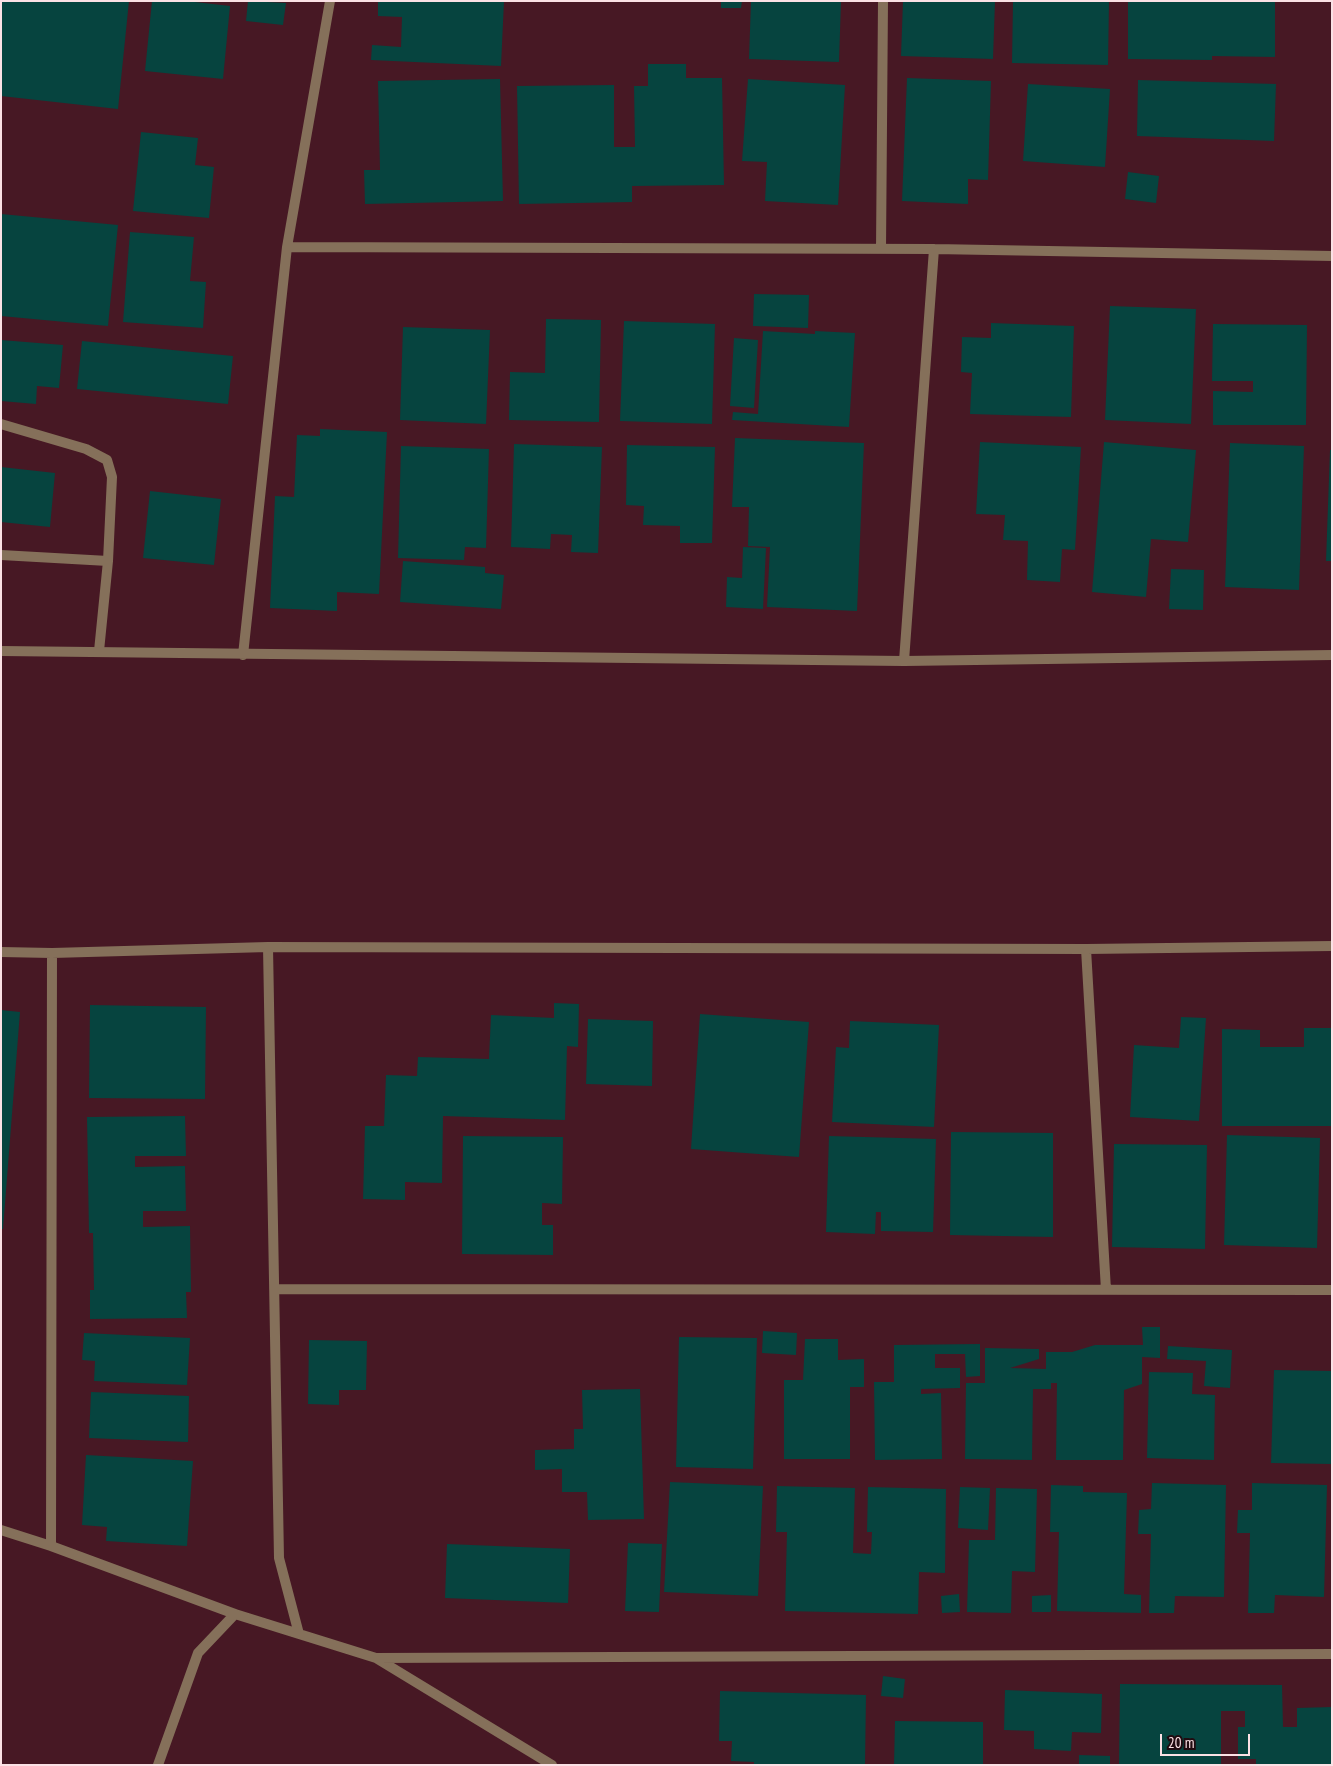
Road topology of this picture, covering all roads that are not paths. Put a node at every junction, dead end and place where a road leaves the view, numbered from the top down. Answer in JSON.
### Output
{"nodes":[{"id":1,"x":330,"y":1,"type":"edge"},
{"id":2,"x":883,"y":1,"type":"edge"},
{"id":3,"x":287,"y":247,"type":"junction"},
{"id":4,"x":934,"y":248,"type":"junction"},
{"id":5,"x":881,"y":249,"type":"junction"},
{"id":6,"x":1332,"y":256,"type":"edge"},
{"id":7,"x":1,"y":424,"type":"edge"},
{"id":8,"x":1,"y":555,"type":"edge"},
{"id":9,"x":108,"y":561,"type":"junction"},
{"id":10,"x":1,"y":651,"type":"edge"},
{"id":11,"x":99,"y":651,"type":"junction"},
{"id":12,"x":243,"y":654,"type":"junction"},
{"id":13,"x":1332,"y":655,"type":"edge"},
{"id":14,"x":904,"y":661,"type":"junction"},
{"id":15,"x":1332,"y":946,"type":"edge"},
{"id":16,"x":268,"y":947,"type":"junction"},
{"id":17,"x":1086,"y":949,"type":"junction"},
{"id":18,"x":1,"y":952,"type":"edge"},
{"id":19,"x":52,"y":953,"type":"junction"},
{"id":20,"x":275,"y":1289,"type":"junction"},
{"id":21,"x":1106,"y":1290,"type":"junction"},
{"id":22,"x":1332,"y":1290,"type":"edge"},
{"id":23,"x":1,"y":1530,"type":"edge"},
{"id":24,"x":51,"y":1546,"type":"junction"},
{"id":25,"x":235,"y":1614,"type":"junction"},
{"id":26,"x":299,"y":1634,"type":"junction"},
{"id":27,"x":1332,"y":1654,"type":"edge"},
{"id":28,"x":376,"y":1658,"type":"junction"},
{"id":29,"x":158,"y":1765,"type":"edge"},
{"id":30,"x":552,"y":1765,"type":"edge"}],
"edges":[{"from":1,"to":3,"type":"street"},
{"from":2,"to":5,"type":"street"},
{"from":3,"to":5,"type":"street"},
{"from":3,"to":12,"type":"street"},
{"from":4,"to":5,"type":"street"},
{"from":4,"to":6,"type":"street"},
{"from":4,"to":14,"type":"street"},
{"from":7,"to":9,"type":"street"},
{"from":8,"to":9,"type":"street"},
{"from":9,"to":11,"type":"street"},
{"from":10,"to":11,"type":"street"},
{"from":11,"to":12,"type":"street"},
{"from":12,"to":14,"type":"street"},
{"from":13,"to":14,"type":"street"},
{"from":15,"to":17,"type":"street"},
{"from":16,"to":17,"type":"street"},
{"from":16,"to":19,"type":"street"},
{"from":16,"to":20,"type":"street"},
{"from":17,"to":21,"type":"street"},
{"from":18,"to":19,"type":"street"},
{"from":19,"to":24,"type":"street"},
{"from":20,"to":21,"type":"street"},
{"from":20,"to":26,"type":"street"},
{"from":21,"to":22,"type":"street"},
{"from":23,"to":24,"type":"street"},
{"from":24,"to":25,"type":"street"},
{"from":25,"to":26,"type":"street"},
{"from":25,"to":29,"type":"street"},
{"from":26,"to":28,"type":"street"},
{"from":27,"to":28,"type":"street"},
{"from":28,"to":30,"type":"street"}]}
